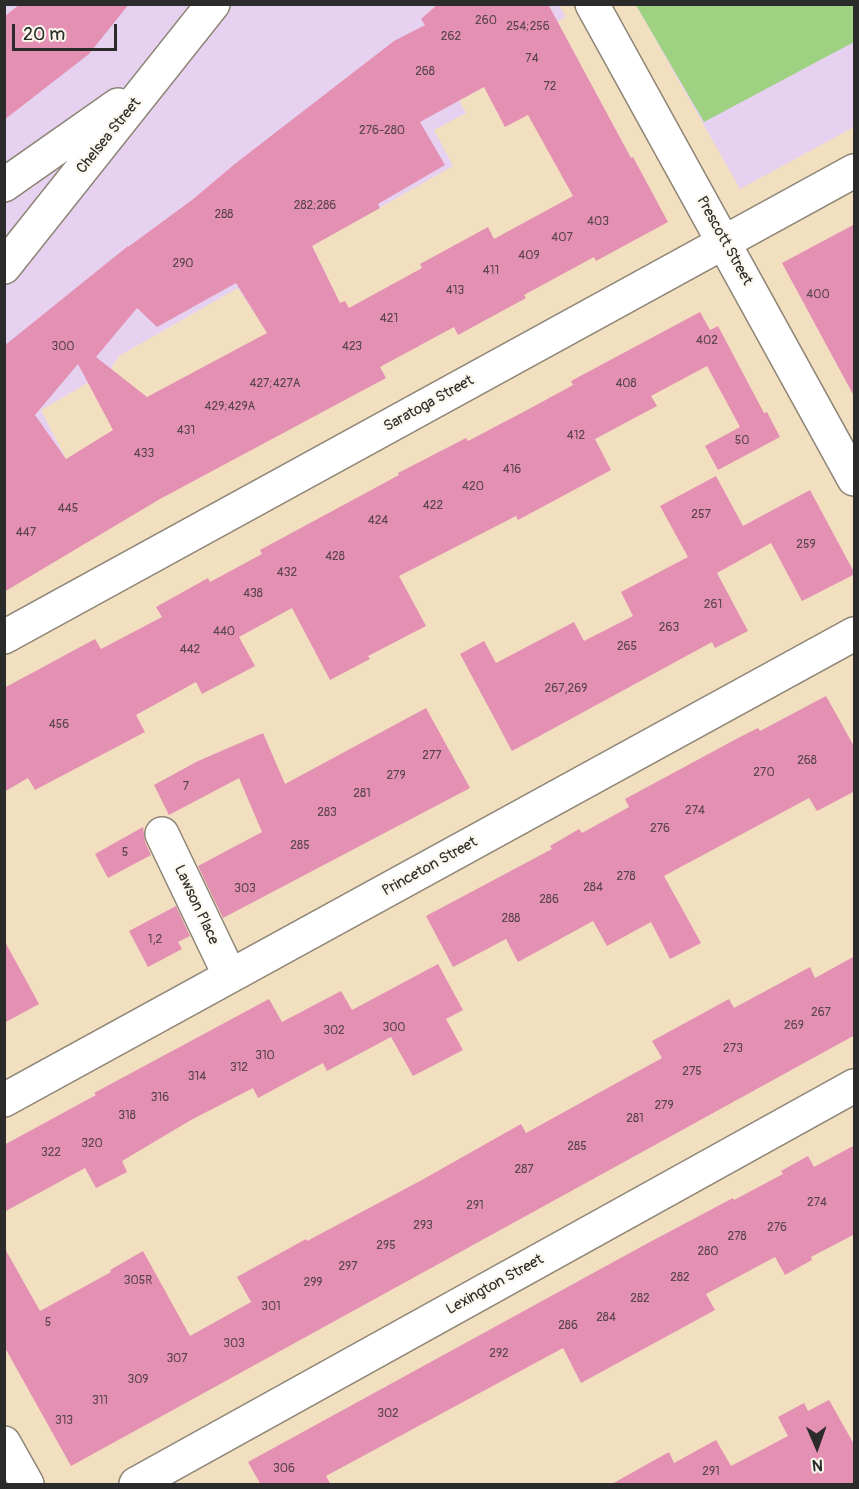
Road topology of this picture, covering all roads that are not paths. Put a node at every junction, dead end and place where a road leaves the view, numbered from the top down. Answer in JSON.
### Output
{"nodes":[{"id":1,"x":213,"y":4,"type":"edge"},
{"id":2,"x":592,"y":4,"type":"edge"},
{"id":3,"x":152,"y":82,"type":"junction"},
{"id":4,"x":855,"y":171,"type":"edge"},
{"id":5,"x":4,"y":185,"type":"edge"},
{"id":6,"x":725,"y":242,"type":"junction"},
{"id":7,"x":4,"y":267,"type":"edge"},
{"id":8,"x":855,"y":479,"type":"edge"},
{"id":9,"x":855,"y":634,"type":"edge"},
{"id":10,"x":4,"y":637,"type":"edge"},
{"id":11,"x":162,"y":834,"type":"dead end"},
{"id":12,"x":230,"y":976,"type":"junction"},
{"id":13,"x":855,"y":1086,"type":"edge"},
{"id":14,"x":4,"y":1100,"type":"edge"},
{"id":15,"x":4,"y":1443,"type":"edge"},
{"id":16,"x":182,"y":1474,"type":"edge"},
{"id":17,"x":27,"y":1485,"type":"edge"},
{"id":18,"x":136,"y":1485,"type":"edge"}],
"edges":[{"from":1,"to":3,"type":"street","name":"Chelsea Street"},
{"from":2,"to":6,"type":"street","name":"Prescott Street"},
{"from":3,"to":5,"type":"street"},
{"from":3,"to":7,"type":"street","name":"Chelsea Street"},
{"from":4,"to":6,"type":"street","name":"Saratoga Street"},
{"from":6,"to":8,"type":"street","name":"Prescott Street"},
{"from":6,"to":10,"type":"street","name":"Saratoga Street"},
{"from":9,"to":12,"type":"street","name":"Princeton Street"},
{"from":11,"to":12,"type":"street","name":"Lawson Place"},
{"from":12,"to":14,"type":"street","name":"Princeton Street"},
{"from":13,"to":16,"type":"street","name":"Lexington Street"},
{"from":15,"to":17,"type":"street"},
{"from":16,"to":18,"type":"street","name":"Lexington Street"}]}
